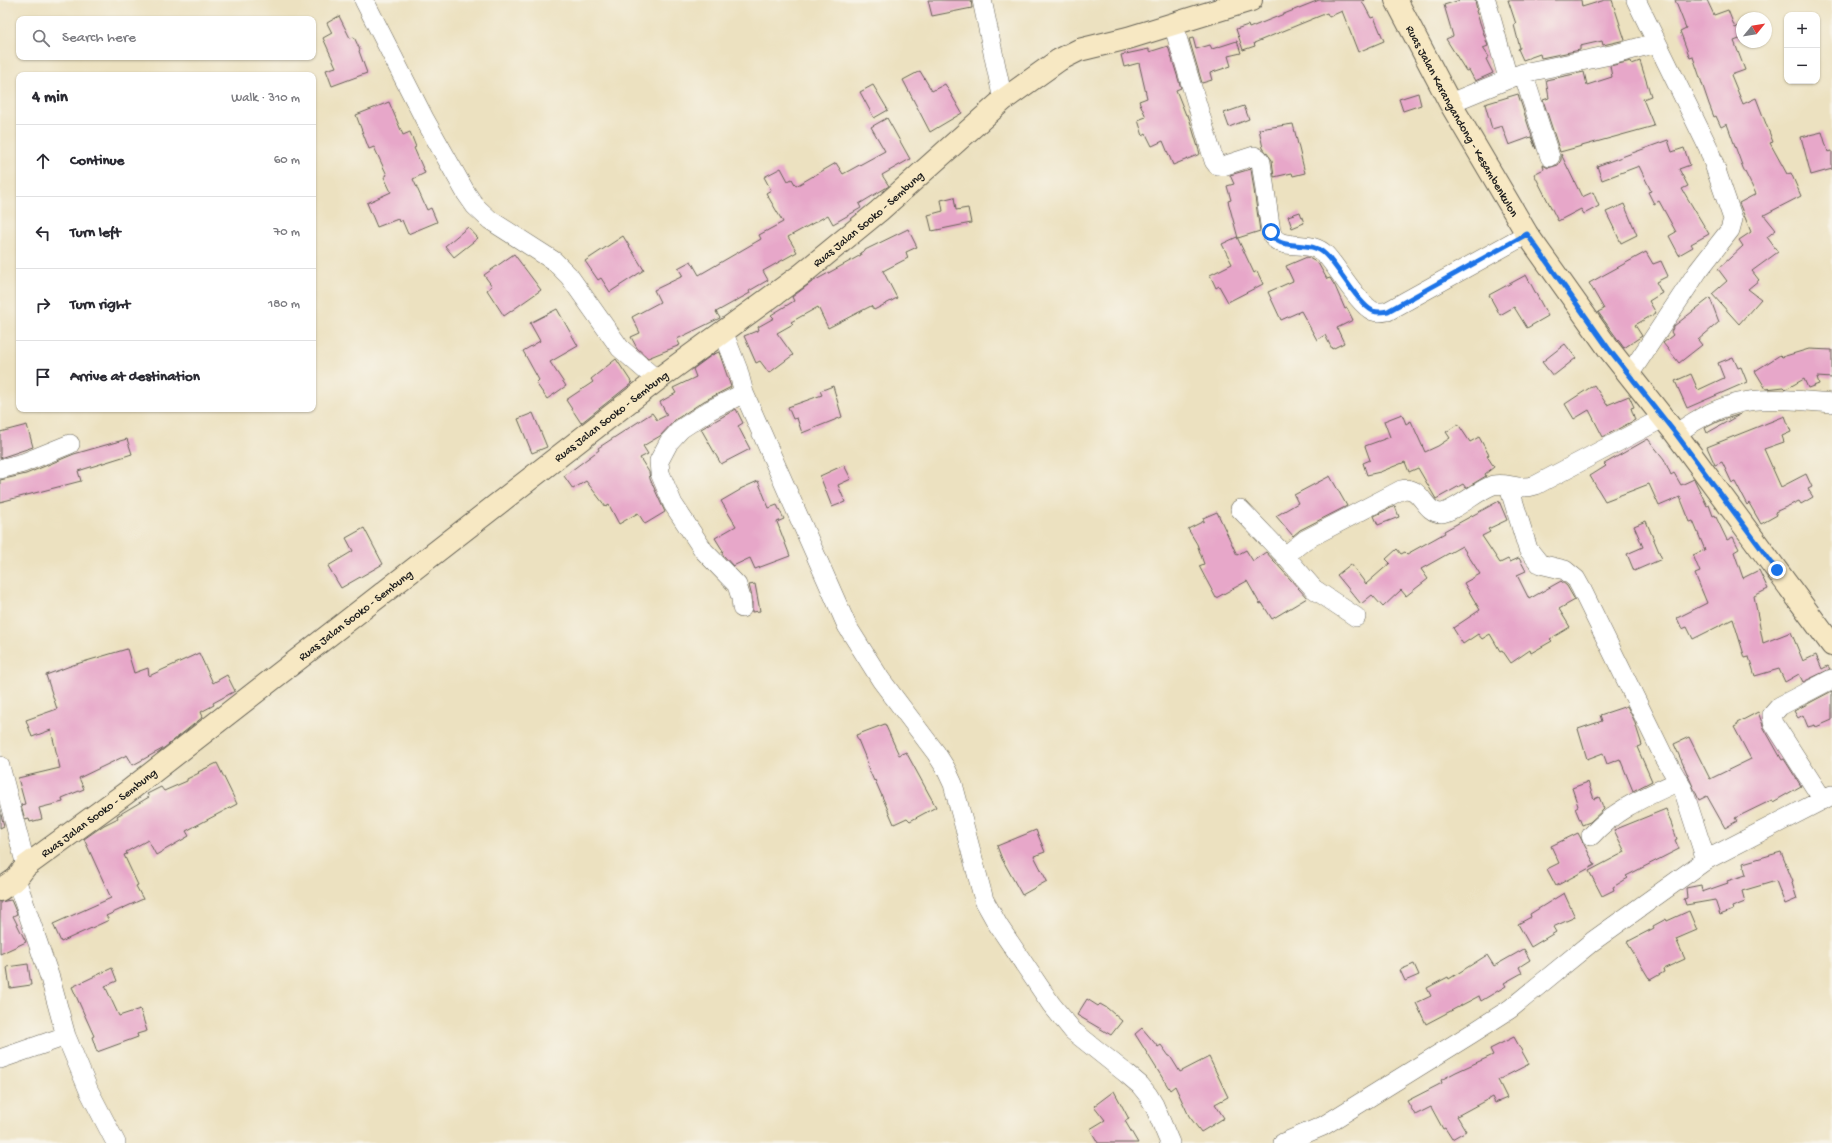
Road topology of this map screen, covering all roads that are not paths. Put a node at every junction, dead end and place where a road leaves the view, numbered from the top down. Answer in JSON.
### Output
{"nodes":[{"id":1,"x":364,"y":0,"type":"edge"},
{"id":2,"x":982,"y":0,"type":"edge"},
{"id":3,"x":1251,"y":0,"type":"edge"},
{"id":4,"x":1396,"y":0,"type":"edge"},
{"id":5,"x":1486,"y":0,"type":"edge"},
{"id":6,"x":1636,"y":0,"type":"edge"},
{"id":7,"x":1173,"y":24,"type":"junction"},
{"id":8,"x":1656,"y":43,"type":"junction"},
{"id":9,"x":1515,"y":75,"type":"junction"},
{"id":10,"x":1003,"y":100,"type":"junction"},
{"id":11,"x":1450,"y":103,"type":"junction"},
{"id":12,"x":1550,"y":157,"type":"dead end"},
{"id":13,"x":1527,"y":234,"type":"junction"},
{"id":14,"x":723,"y":331,"type":"junction"},
{"id":15,"x":1629,"y":374,"type":"junction"},
{"id":16,"x":657,"y":380,"type":"junction"},
{"id":17,"x":744,"y":393,"type":"junction"},
{"id":18,"x":1832,"y":403,"type":"edge"},
{"id":19,"x":1670,"y":426,"type":"junction"},
{"id":20,"x":70,"y":444,"type":"dead end"},
{"id":21,"x":0,"y":469,"type":"edge"},
{"id":22,"x":1509,"y":486,"type":"junction"},
{"id":23,"x":1240,"y":508,"type":"dead end"},
{"id":24,"x":1285,"y":556,"type":"junction"},
{"id":25,"x":742,"y":608,"type":"dead end"},
{"id":26,"x":1356,"y":617,"type":"dead end"},
{"id":27,"x":1832,"y":645,"type":"edge"},
{"id":28,"x":1832,"y":679,"type":"edge"},
{"id":29,"x":0,"y":766,"type":"edge"},
{"id":30,"x":1679,"y":781,"type":"junction"},
{"id":31,"x":1827,"y":798,"type":"edge"},
{"id":32,"x":1591,"y":836,"type":"dead end"},
{"id":33,"x":1706,"y":860,"type":"junction"},
{"id":34,"x":14,"y":878,"type":"edge"},
{"id":35,"x":66,"y":1036,"type":"junction"},
{"id":36,"x":0,"y":1059,"type":"edge"},
{"id":37,"x":116,"y":1143,"type":"edge"},
{"id":38,"x":1170,"y":1143,"type":"edge"},
{"id":39,"x":1283,"y":1143,"type":"edge"}],
"edges":[{"from":1,"to":16,"type":"street"},
{"from":2,"to":10,"type":"street"},
{"from":3,"to":7,"type":"main road","name":"Ruas Jalan Sooko - Sembung"},
{"from":4,"to":11,"type":"main road","name":"Ruas Jalan Karangandong - Kesambenkulon"},
{"from":5,"to":9,"type":"street"},
{"from":6,"to":8,"type":"street"},
{"from":7,"to":10,"type":"main road","name":"Ruas Jalan Sooko - Sembung"},
{"from":7,"to":13,"type":"street"},
{"from":8,"to":9,"type":"street"},
{"from":8,"to":15,"type":"street"},
{"from":9,"to":11,"type":"street"},
{"from":9,"to":12,"type":"street"},
{"from":10,"to":14,"type":"main road","name":"Ruas Jalan Sooko - Sembung"},
{"from":11,"to":13,"type":"main road","name":"Ruas Jalan Karangandong - Kesambenkulon"},
{"from":13,"to":15,"type":"main road","name":"Ruas Jalan Karangandong - Kesambenkulon"},
{"from":14,"to":16,"type":"main road","name":"Ruas Jalan Sooko - Sembung"},
{"from":14,"to":17,"type":"street"},
{"from":15,"to":19,"type":"main road","name":"Ruas Jalan Karangandong - Kesambenkulon"},
{"from":16,"to":34,"type":"main road","name":"Ruas Jalan Sooko - Sembung"},
{"from":17,"to":25,"type":"street"},
{"from":17,"to":38,"type":"street"},
{"from":18,"to":19,"type":"street"},
{"from":19,"to":22,"type":"street"},
{"from":19,"to":27,"type":"main road","name":"Ruas Jalan Karangandong - Kesambenkulon"},
{"from":20,"to":21,"type":"street"},
{"from":22,"to":24,"type":"street"},
{"from":22,"to":30,"type":"street"},
{"from":23,"to":24,"type":"street"},
{"from":24,"to":26,"type":"street"},
{"from":28,"to":31,"type":"street"},
{"from":29,"to":34,"type":"street"},
{"from":30,"to":32,"type":"street"},
{"from":30,"to":33,"type":"street"},
{"from":31,"to":33,"type":"street"},
{"from":33,"to":39,"type":"street"},
{"from":34,"to":35,"type":"street"},
{"from":35,"to":36,"type":"street"},
{"from":35,"to":37,"type":"street"}]}
